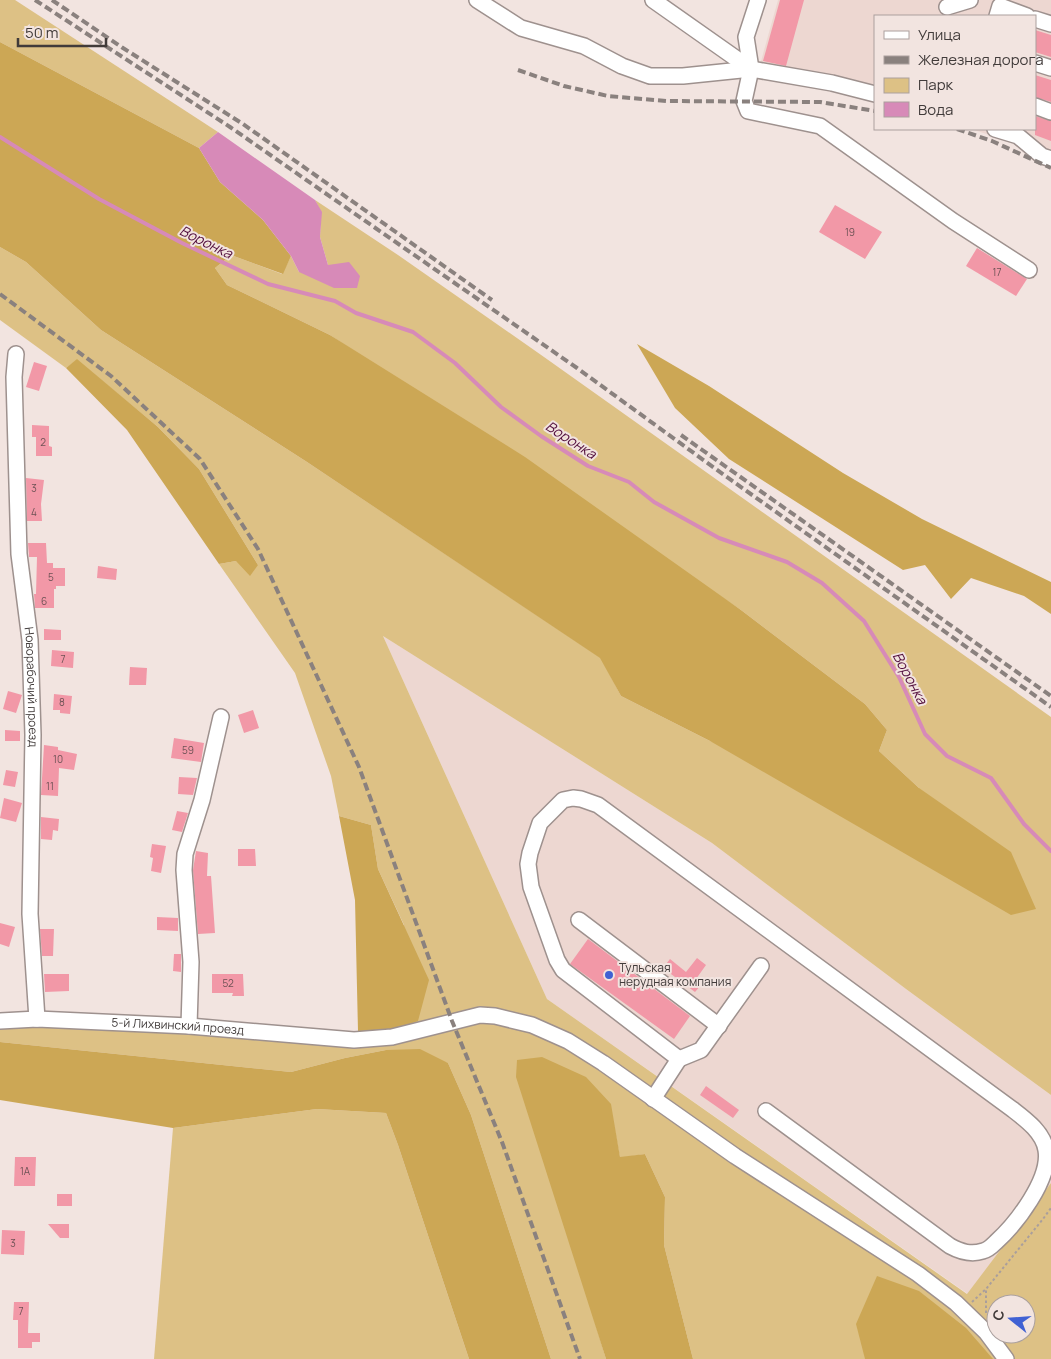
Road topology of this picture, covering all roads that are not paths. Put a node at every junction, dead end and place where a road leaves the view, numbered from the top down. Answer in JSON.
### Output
{"nodes":[{"id":1,"x":477,"y":0,"type":"edge"},
{"id":2,"x":653,"y":0,"type":"edge"},
{"id":3,"x":758,"y":0,"type":"edge"},
{"id":4,"x":970,"y":0,"type":"edge"},
{"id":5,"x":947,"y":7,"type":"dead end"},
{"id":6,"x":995,"y":8,"type":"edge"},
{"id":7,"x":1023,"y":15,"type":"edge"},
{"id":8,"x":1036,"y":19,"type":"edge"},
{"id":9,"x":1051,"y":24,"type":"edge"},
{"id":10,"x":1036,"y":63,"type":"edge"},
{"id":11,"x":1051,"y":68,"type":"edge"},
{"id":12,"x":751,"y":69,"type":"junction"},
{"id":13,"x":874,"y":94,"type":"edge"},
{"id":14,"x":1036,"y":106,"type":"edge"},
{"id":15,"x":1051,"y":112,"type":"edge"},
{"id":16,"x":998,"y":130,"type":"edge"},
{"id":17,"x":1051,"y":159,"type":"edge"},
{"id":18,"x":1029,"y":270,"type":"dead end"},
{"id":19,"x":16,"y":354,"type":"dead end"},
{"id":20,"x":0,"y":369,"type":"edge"},
{"id":21,"x":14,"y":377,"type":"junction"},
{"id":22,"x":221,"y":717,"type":"dead end"},
{"id":23,"x":579,"y":920,"type":"dead end"},
{"id":24,"x":761,"y":966,"type":"dead end"},
{"id":25,"x":37,"y":1019,"type":"junction"},
{"id":26,"x":0,"y":1020,"type":"edge"},
{"id":27,"x":189,"y":1026,"type":"junction"},
{"id":28,"x":719,"y":1026,"type":"junction"},
{"id":29,"x":679,"y":1058,"type":"junction"},
{"id":30,"x":653,"y":1099,"type":"junction"},
{"id":31,"x":766,"y":1111,"type":"dead end"},
{"id":32,"x":1006,"y":1359,"type":"edge"}],
"edges":[{"from":1,"to":12,"type":"street"},
{"from":2,"to":12,"type":"street"},
{"from":3,"to":12,"type":"street"},
{"from":4,"to":5,"type":"street"},
{"from":6,"to":7,"type":"street"},
{"from":8,"to":9,"type":"street"},
{"from":10,"to":11,"type":"street"},
{"from":12,"to":13,"type":"street"},
{"from":12,"to":18,"type":"street"},
{"from":14,"to":15,"type":"street"},
{"from":16,"to":17,"type":"street"},
{"from":19,"to":21,"type":"street","name":"Новорабочий проезд"},
{"from":20,"to":21,"type":"street"},
{"from":21,"to":25,"type":"street","name":"Новорабочий проезд"},
{"from":22,"to":27,"type":"street"},
{"from":23,"to":28,"type":"street"},
{"from":24,"to":28,"type":"street"},
{"from":25,"to":26,"type":"street","name":"5-й Лихвинский проезд"},
{"from":25,"to":27,"type":"street","name":"5-й Лихвинский проезд"},
{"from":27,"to":30,"type":"street","name":"5-й Лихвинский проезд"},
{"from":28,"to":29,"type":"street"},
{"from":29,"to":30,"type":"street"},
{"from":29,"to":31,"type":"street"},
{"from":30,"to":32,"type":"street","name":"5-й Лихвинский проезд"}]}
